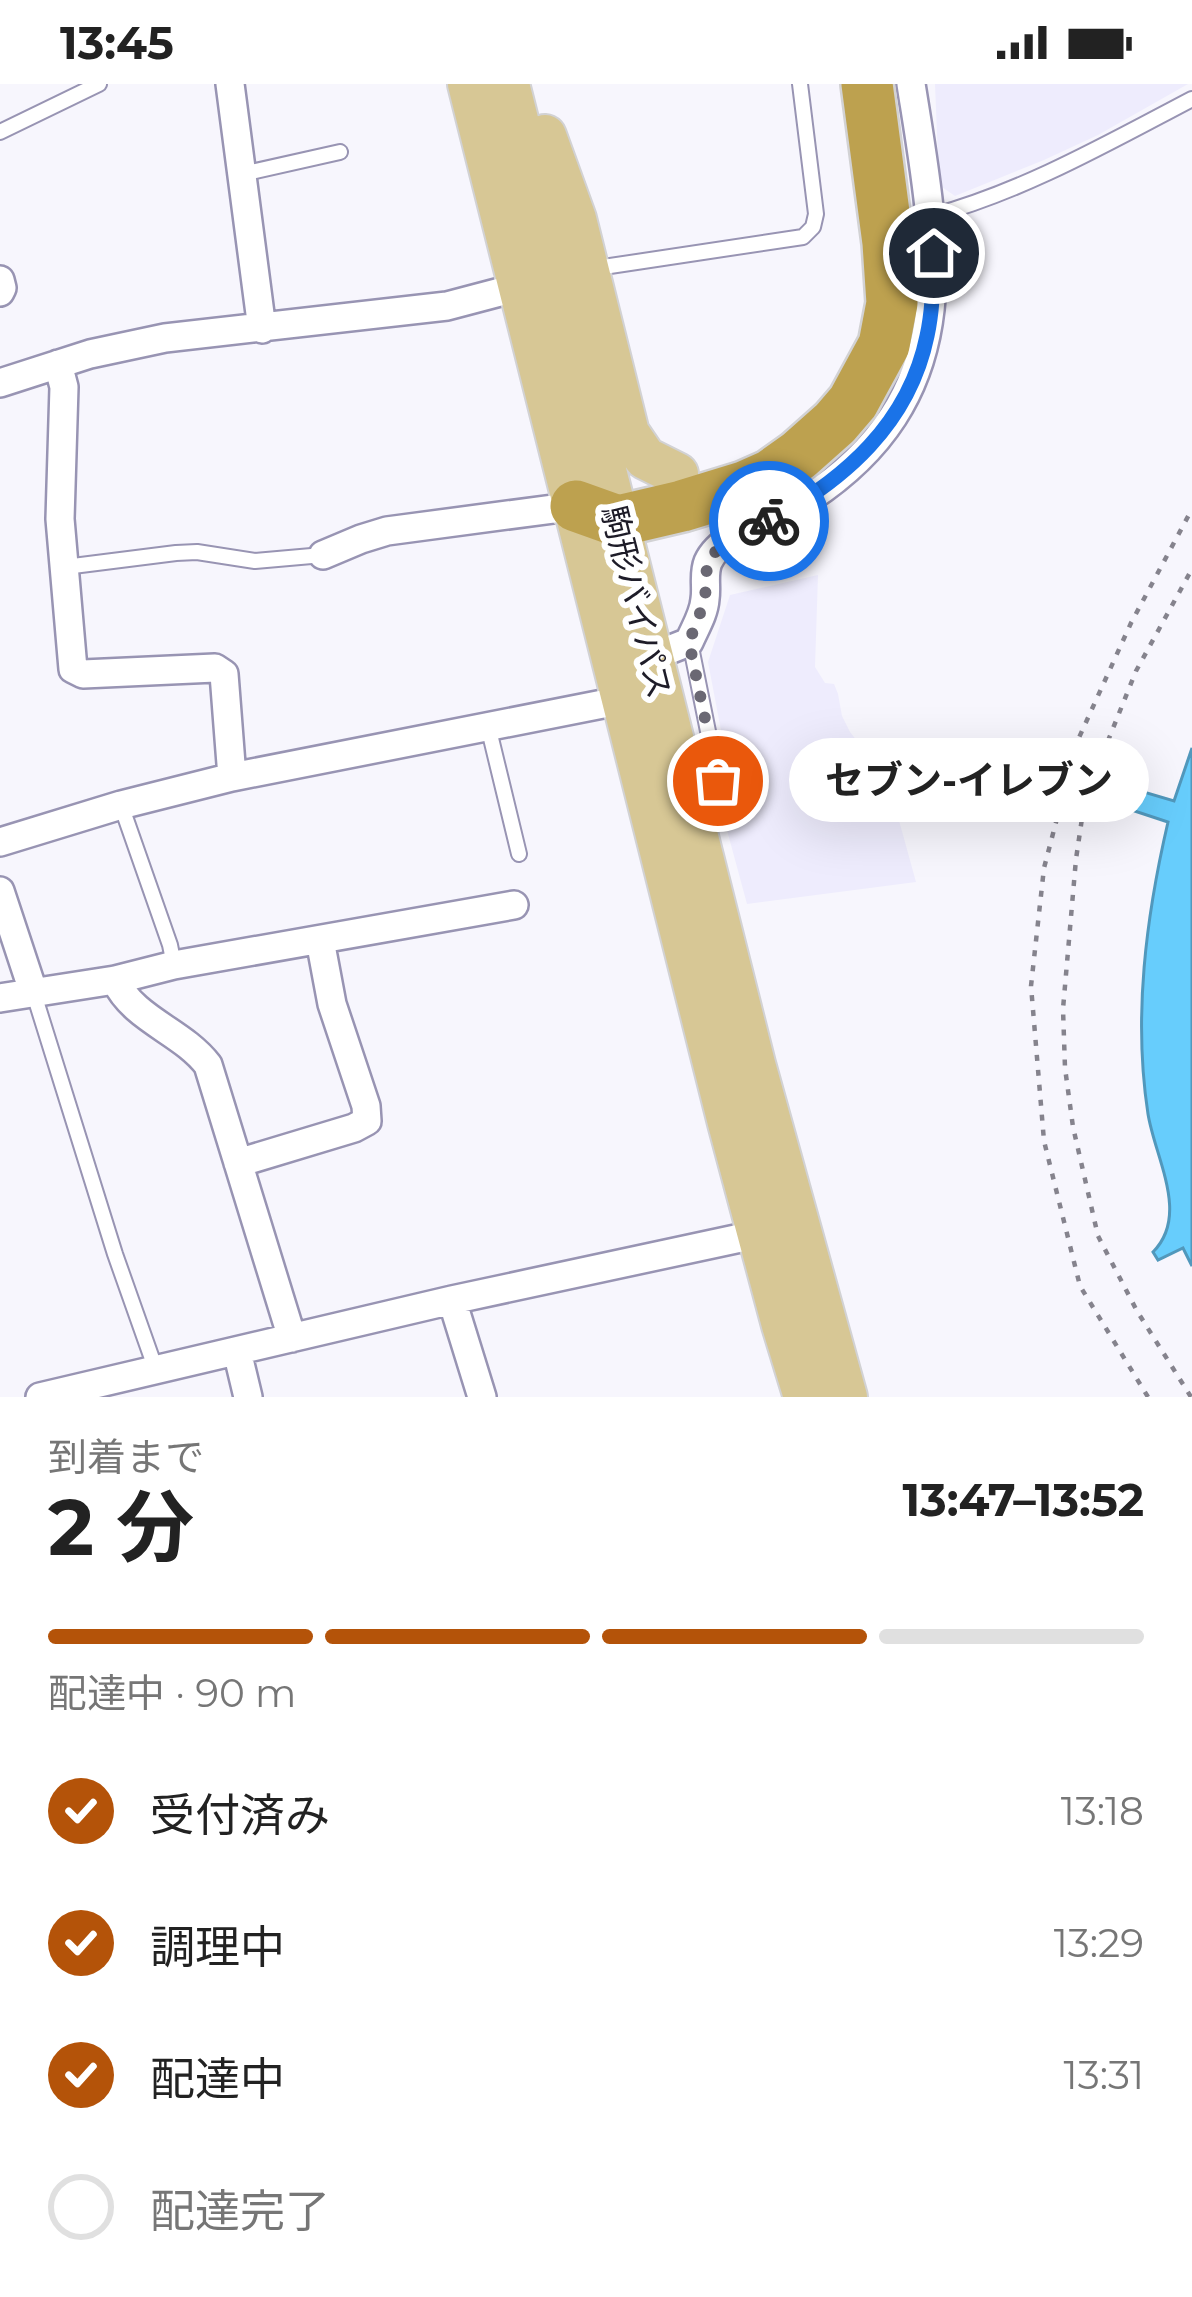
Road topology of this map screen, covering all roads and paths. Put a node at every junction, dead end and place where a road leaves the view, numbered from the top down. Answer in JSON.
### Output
{"nodes":[{"id":1,"x":99,"y":84,"type":"edge"},
{"id":2,"x":230,"y":84,"type":"edge"},
{"id":3,"x":469,"y":84,"type":"edge"},
{"id":4,"x":508,"y":84,"type":"edge"},
{"id":5,"x":526,"y":84,"type":"edge"},
{"id":6,"x":800,"y":84,"type":"edge"},
{"id":7,"x":842,"y":84,"type":"edge"},
{"id":8,"x":867,"y":84,"type":"edge"},
{"id":9,"x":911,"y":84,"type":"edge"},
{"id":10,"x":1192,"y":99,"type":"edge"},
{"id":11,"x":0,"y":132,"type":"edge"},
{"id":12,"x":340,"y":152,"type":"dead end"},
{"id":13,"x":242,"y":174,"type":"junction"},
{"id":14,"x":932,"y":216,"type":"junction"},
{"id":15,"x":554,"y":277,"type":"junction"},
{"id":16,"x":0,"y":280,"type":"edge"},
{"id":17,"x":0,"y":292,"type":"edge"},
{"id":18,"x":262,"y":328,"type":"junction"},
{"id":19,"x":58,"y":364,"type":"junction"},
{"id":20,"x":0,"y":383,"type":"edge"},
{"id":21,"x":831,"y":456,"type":"junction"},
{"id":22,"x":676,"y":474,"type":"junction"},
{"id":23,"x":601,"y":507,"type":"junction"},
{"id":24,"x":1192,"y":509,"type":"edge"},
{"id":25,"x":323,"y":555,"type":"joint"},
{"id":26,"x":65,"y":567,"type":"junction"},
{"id":27,"x":1192,"y":569,"type":"edge"},
{"id":28,"x":670,"y":650,"type":"junction"},
{"id":29,"x":623,"y":700,"type":"junction"},
{"id":30,"x":488,"y":727,"type":"junction"},
{"id":31,"x":232,"y":777,"type":"junction"},
{"id":32,"x":121,"y":805,"type":"junction"},
{"id":33,"x":0,"y":842,"type":"edge"},
{"id":34,"x":519,"y":854,"type":"dead end"},
{"id":35,"x":0,"y":891,"type":"edge"},
{"id":36,"x":514,"y":904,"type":"dead end"},
{"id":37,"x":320,"y":940,"type":"junction"},
{"id":38,"x":174,"y":965,"type":"junction"},
{"id":39,"x":115,"y":980,"type":"junction"},
{"id":40,"x":33,"y":991,"type":"junction"},
{"id":41,"x":0,"y":998,"type":"edge"},
{"id":42,"x":238,"y":1163,"type":"junction"},
{"id":43,"x":758,"y":1234,"type":"junction"},
{"id":44,"x":452,"y":1300,"type":"junction"},
{"id":45,"x":802,"y":1319,"type":"junction"},
{"id":46,"x":292,"y":1338,"type":"junction"},
{"id":47,"x":237,"y":1351,"type":"junction"},
{"id":48,"x":156,"y":1370,"type":"junction"},
{"id":49,"x":40,"y":1397,"type":"edge"},
{"id":50,"x":248,"y":1397,"type":"edge"},
{"id":51,"x":482,"y":1397,"type":"edge"},
{"id":52,"x":805,"y":1397,"type":"edge"},
{"id":53,"x":846,"y":1397,"type":"edge"},
{"id":54,"x":1148,"y":1397,"type":"edge"},
{"id":55,"x":1191,"y":1397,"type":"edge"}],
"edges":[{"from":1,"to":11,"type":"lane"},
{"from":2,"to":13,"type":"street"},
{"from":3,"to":15,"type":"main road","name":"駒形バイパス"},
{"from":4,"to":15,"type":"main road","name":"駒形バイパス"},
{"from":5,"to":15,"type":"main road"},
{"from":6,"to":15,"type":"lane"},
{"from":7,"to":22,"type":"highway"},
{"from":8,"to":21,"type":"highway"},
{"from":9,"to":14,"type":"street"},
{"from":10,"to":14,"type":"lane"},
{"from":12,"to":13,"type":"lane"},
{"from":13,"to":18,"type":"street"},
{"from":14,"to":21,"type":"street"},
{"from":15,"to":18,"type":"street"},
{"from":15,"to":22,"type":"main road"},
{"from":15,"to":23,"type":"main road","name":"駒形バイパス"},
{"from":16,"to":17,"type":"street"},
{"from":18,"to":19,"type":"street"},
{"from":19,"to":20,"type":"street"},
{"from":19,"to":26,"type":"street"},
{"from":21,"to":23,"type":"highway"},
{"from":21,"to":28,"type":"street"},
{"from":22,"to":23,"type":"highway"},
{"from":23,"to":25,"type":"street"},
{"from":23,"to":28,"type":"main road","name":"駒形バイパス"},
{"from":23,"to":29,"type":"main road","name":"駒形バイパス"},
{"from":24,"to":54,"type":"path"},
{"from":25,"to":26,"type":"lane"},
{"from":26,"to":31,"type":"street"},
{"from":27,"to":55,"type":"path"},
{"from":28,"to":45,"type":"main road","name":"駒形バイパス"},
{"from":29,"to":30,"type":"street"},
{"from":29,"to":43,"type":"main road","name":"駒形バイパス"},
{"from":30,"to":31,"type":"street"},
{"from":30,"to":34,"type":"lane"},
{"from":31,"to":32,"type":"street"},
{"from":32,"to":33,"type":"street"},
{"from":32,"to":38,"type":"lane"},
{"from":35,"to":40,"type":"street"},
{"from":36,"to":37,"type":"street"},
{"from":37,"to":38,"type":"street"},
{"from":37,"to":42,"type":"street"},
{"from":38,"to":39,"type":"street"},
{"from":39,"to":40,"type":"street"},
{"from":39,"to":42,"type":"street"},
{"from":40,"to":41,"type":"street"},
{"from":40,"to":48,"type":"lane"},
{"from":42,"to":46,"type":"street"},
{"from":43,"to":44,"type":"street"},
{"from":43,"to":45,"type":"main road","name":"駒形バイパス"},
{"from":44,"to":46,"type":"street"},
{"from":44,"to":51,"type":"street"},
{"from":45,"to":52,"type":"main road","name":"駒形バイパス"},
{"from":45,"to":53,"type":"main road","name":"駒形バイパス"},
{"from":46,"to":47,"type":"street"},
{"from":47,"to":48,"type":"street"},
{"from":47,"to":50,"type":"street"},
{"from":48,"to":49,"type":"street"}]}
